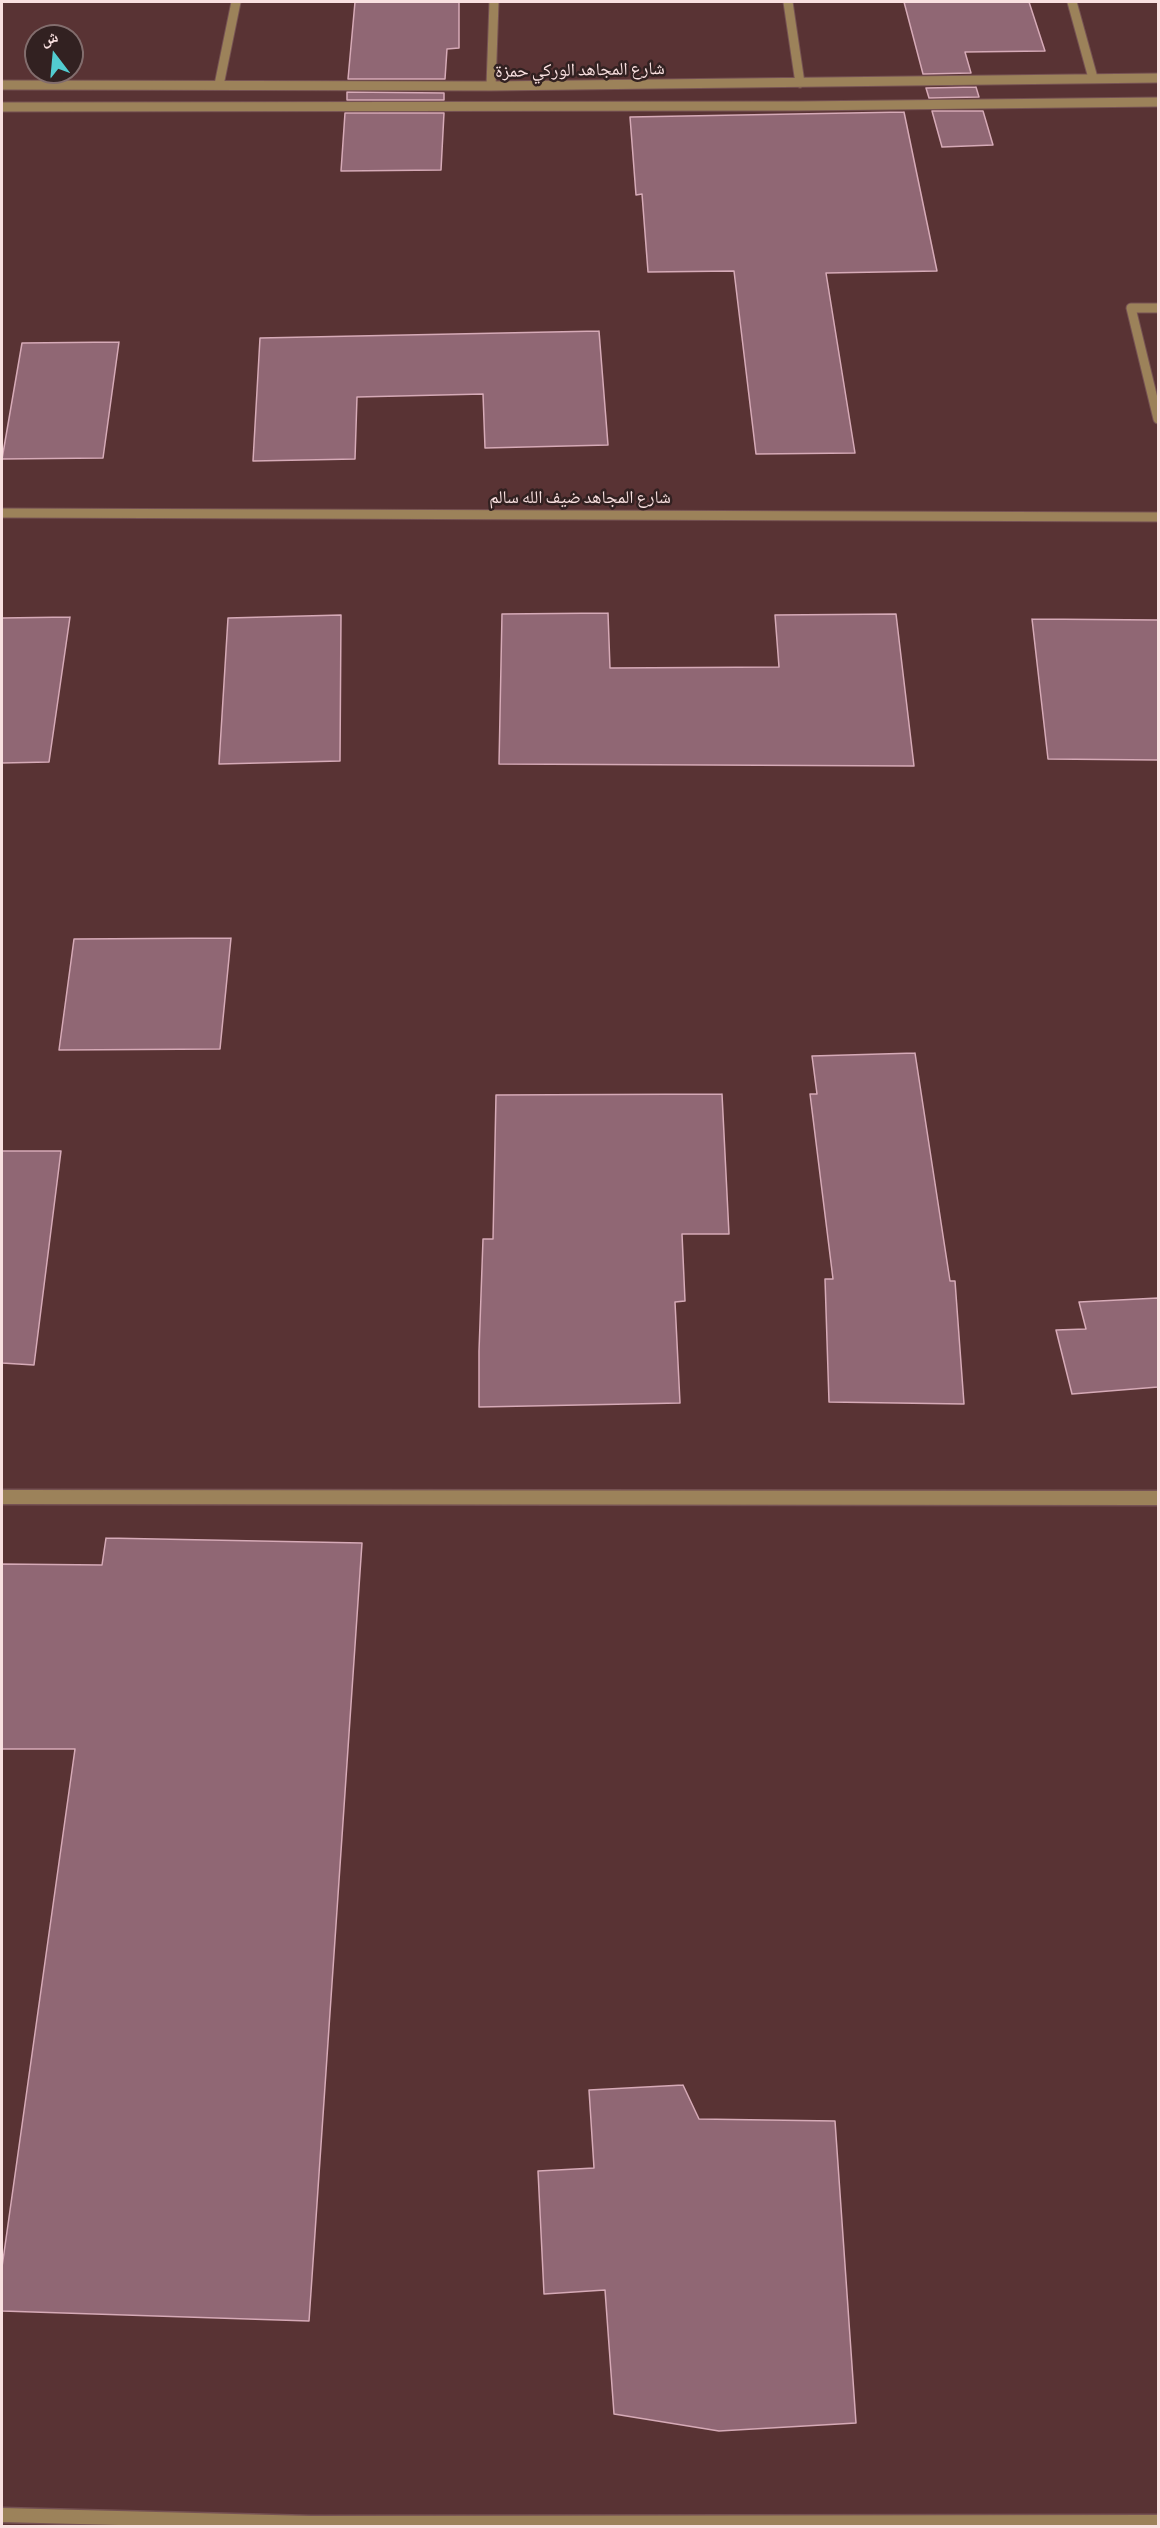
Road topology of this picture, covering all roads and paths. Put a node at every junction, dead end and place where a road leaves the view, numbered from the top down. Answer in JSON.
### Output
{"nodes":[{"id":1,"x":236,"y":2,"type":"edge"},
{"id":2,"x":495,"y":2,"type":"edge"},
{"id":3,"x":788,"y":2,"type":"edge"},
{"id":4,"x":1072,"y":2,"type":"edge"},
{"id":5,"x":1093,"y":78,"type":"junction"},
{"id":6,"x":1158,"y":78,"type":"edge"},
{"id":7,"x":800,"y":83,"type":"junction"},
{"id":8,"x":2,"y":85,"type":"edge"},
{"id":9,"x":219,"y":85,"type":"junction"},
{"id":10,"x":491,"y":86,"type":"junction"},
{"id":11,"x":1158,"y":102,"type":"edge"},
{"id":12,"x":2,"y":107,"type":"edge"},
{"id":13,"x":1158,"y":308,"type":"edge"},
{"id":14,"x":1158,"y":419,"type":"edge"},
{"id":15,"x":2,"y":513,"type":"edge"},
{"id":16,"x":1158,"y":517,"type":"edge"},
{"id":17,"x":2,"y":1497,"type":"edge"},
{"id":18,"x":1158,"y":1498,"type":"edge"},
{"id":19,"x":2,"y":2515,"type":"edge"},
{"id":20,"x":1158,"y":2522,"type":"edge"},
{"id":21,"x":311,"y":2525,"type":"edge"}],
"edges":[{"from":1,"to":9,"type":"street"},
{"from":2,"to":10,"type":"street"},
{"from":3,"to":7,"type":"street"},
{"from":4,"to":5,"type":"street"},
{"from":5,"to":6,"type":"street","name":"شارع المجاهد الوركي حمزة"},
{"from":5,"to":7,"type":"street","name":"شارع المجاهد الوركي حمزة"},
{"from":7,"to":10,"type":"street","name":"شارع المجاهد الوركي حمزة"},
{"from":8,"to":9,"type":"street","name":"شارع المجاهد الوركي حمزة"},
{"from":9,"to":10,"type":"street","name":"شارع المجاهد الوركي حمزة"},
{"from":11,"to":12,"type":"street","name":"شارع المجاهد الوركي حمزة"},
{"from":13,"to":14,"type":"street"},
{"from":15,"to":16,"type":"street","name":"شارع المجاهد ضيف الله سالم"},
{"from":17,"to":18,"type":"street"},
{"from":19,"to":21,"type":"street"},
{"from":20,"to":21,"type":"street"}]}
